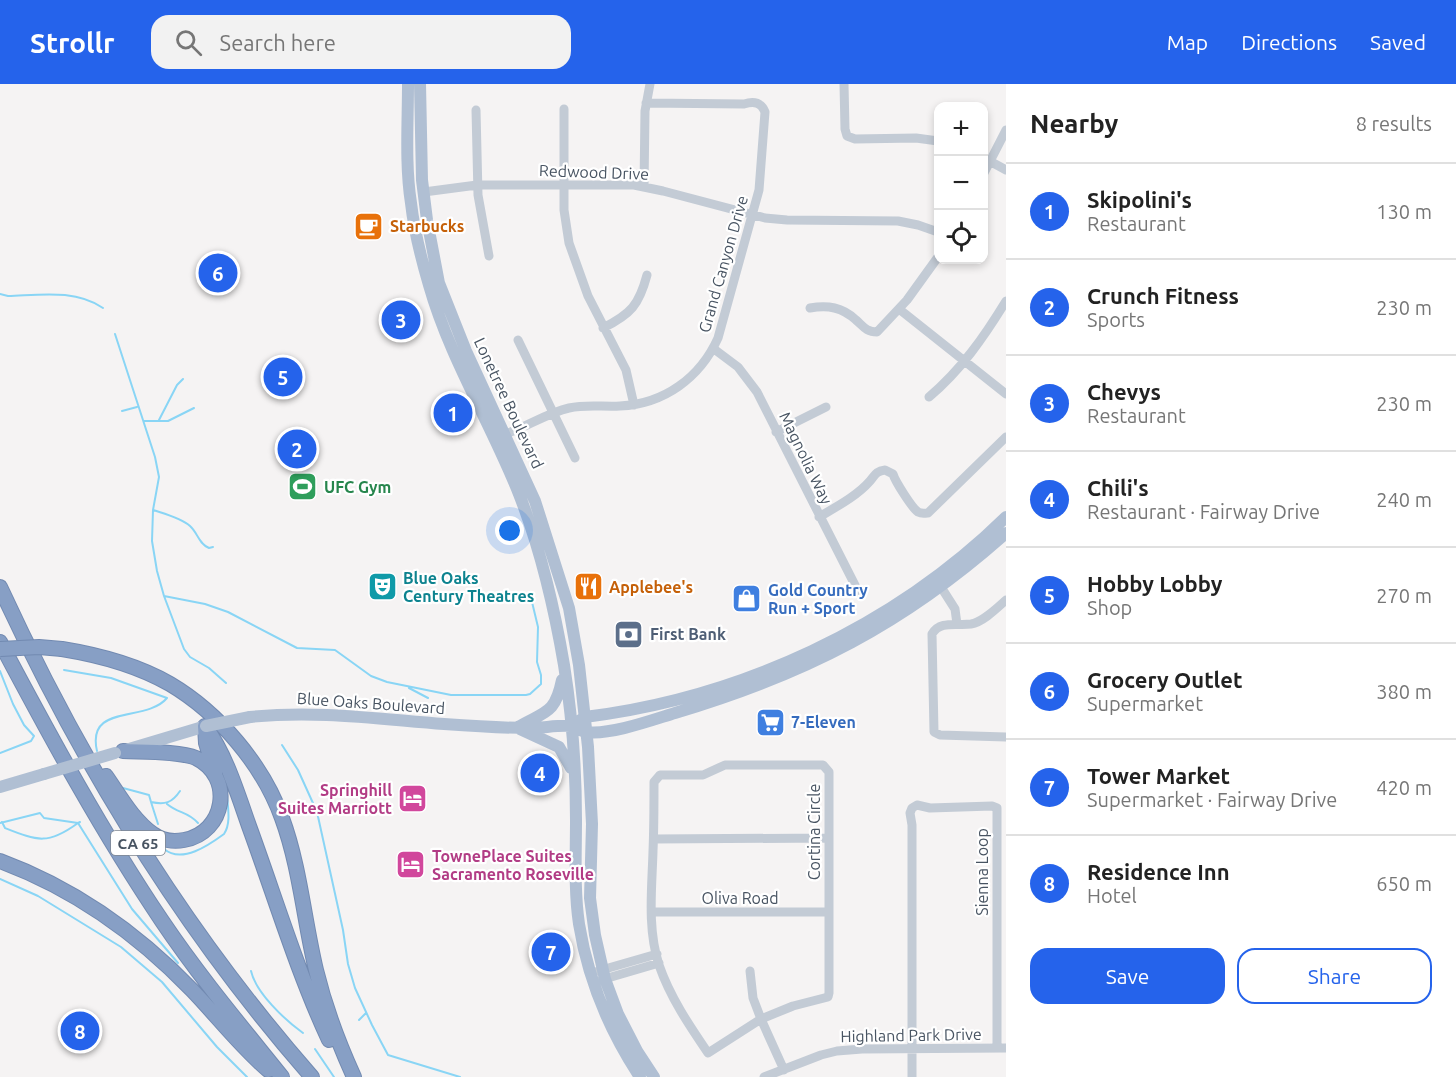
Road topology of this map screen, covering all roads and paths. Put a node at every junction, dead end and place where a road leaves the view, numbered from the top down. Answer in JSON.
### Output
{"nodes":[{"id":1,"x":408,"y":84,"type":"edge"},
{"id":2,"x":420,"y":84,"type":"edge"},
{"id":3,"x":650,"y":84,"type":"edge"},
{"id":4,"x":844,"y":84,"type":"edge"},
{"id":5,"x":646,"y":103,"type":"junction"},
{"id":6,"x":564,"y":109,"type":"dead end"},
{"id":7,"x":476,"y":110,"type":"dead end"},
{"id":8,"x":1006,"y":130,"type":"edge"},
{"id":9,"x":934,"y":140,"type":"edge"},
{"id":10,"x":988,"y":157,"type":"edge"},
{"id":11,"x":988,"y":160,"type":"edge"},
{"id":12,"x":1006,"y":170,"type":"edge"},
{"id":13,"x":477,"y":185,"type":"junction"},
{"id":14,"x":564,"y":185,"type":"junction"},
{"id":15,"x":644,"y":187,"type":"junction"},
{"id":16,"x":424,"y":192,"type":"junction"},
{"id":17,"x":410,"y":193,"type":"junction"},
{"id":18,"x":753,"y":216,"type":"junction"},
{"id":19,"x":934,"y":230,"type":"edge"},
{"id":20,"x":489,"y":256,"type":"dead end"},
{"id":21,"x":934,"y":263,"type":"edge"},
{"id":22,"x":647,"y":275,"type":"dead end"},
{"id":23,"x":1006,"y":301,"type":"edge"},
{"id":24,"x":810,"y":309,"type":"dead end"},
{"id":25,"x":898,"y":309,"type":"junction"},
{"id":26,"x":603,"y":328,"type":"junction"},
{"id":27,"x":518,"y":340,"type":"dead end"},
{"id":28,"x":714,"y":348,"type":"junction"},
{"id":29,"x":964,"y":361,"type":"junction"},
{"id":30,"x":1006,"y":394,"type":"edge"},
{"id":31,"x":929,"y":397,"type":"dead end"},
{"id":32,"x":634,"y":405,"type":"junction"},
{"id":33,"x":826,"y":407,"type":"dead end"},
{"id":34,"x":553,"y":413,"type":"junction"},
{"id":35,"x":776,"y":432,"type":"junction"},
{"id":36,"x":500,"y":437,"type":"junction"},
{"id":37,"x":1006,"y":437,"type":"edge"},
{"id":38,"x":575,"y":458,"type":"dead end"},
{"id":39,"x":819,"y":516,"type":"junction"},
{"id":40,"x":1006,"y":517,"type":"edge"},
{"id":41,"x":1006,"y":533,"type":"edge"},
{"id":42,"x":0,"y":586,"type":"edge"},
{"id":43,"x":940,"y":587,"type":"junction"},
{"id":44,"x":859,"y":593,"type":"dead end"},
{"id":45,"x":1006,"y":600,"type":"edge"},
{"id":46,"x":957,"y":624,"type":"junction"},
{"id":47,"x":0,"y":642,"type":"edge"},
{"id":48,"x":0,"y":649,"type":"edge"},
{"id":49,"x":564,"y":667,"type":"junction"},
{"id":50,"x":57,"y":703,"type":"junction"},
{"id":51,"x":585,"y":717,"type":"junction"},
{"id":52,"x":205,"y":726,"type":"junction"},
{"id":53,"x":571,"y":726,"type":"junction"},
{"id":54,"x":516,"y":728,"type":"junction"},
{"id":55,"x":586,"y":733,"type":"junction"},
{"id":56,"x":1006,"y":737,"type":"edge"},
{"id":57,"x":119,"y":752,"type":"junction"},
{"id":58,"x":574,"y":774,"type":"junction"},
{"id":59,"x":217,"y":779,"type":"junction"},
{"id":60,"x":0,"y":787,"type":"edge"},
{"id":61,"x":829,"y":838,"type":"junction"},
{"id":62,"x":654,"y":839,"type":"junction"},
{"id":63,"x":0,"y":861,"type":"edge"},
{"id":64,"x":652,"y":912,"type":"junction"},
{"id":65,"x":829,"y":912,"type":"junction"},
{"id":66,"x":658,"y":959,"type":"junction"},
{"id":67,"x":750,"y":971,"type":"dead end"},
{"id":68,"x":598,"y":976,"type":"junction"},
{"id":69,"x":761,"y":1019,"type":"junction"},
{"id":70,"x":912,"y":1048,"type":"junction"},
{"id":71,"x":1002,"y":1048,"type":"edge"},
{"id":72,"x":781,"y":1073,"type":"edge"},
{"id":73,"x":276,"y":1077,"type":"edge"},
{"id":74,"x":282,"y":1077,"type":"edge"},
{"id":75,"x":312,"y":1077,"type":"edge"},
{"id":76,"x":353,"y":1077,"type":"edge"},
{"id":77,"x":640,"y":1077,"type":"edge"},
{"id":78,"x":654,"y":1077,"type":"edge"},
{"id":79,"x":764,"y":1077,"type":"edge"},
{"id":80,"x":912,"y":1077,"type":"edge"}],
"edges":[{"from":1,"to":17,"type":"main road","name":"Lonetree Boulevard"},
{"from":2,"to":16,"type":"main road","name":"Lonetree Boulevard"},
{"from":3,"to":5,"type":"street"},
{"from":4,"to":9,"type":"street"},
{"from":5,"to":15,"type":"street"},
{"from":5,"to":18,"type":"street","name":"Grand Canyon Drive"},
{"from":6,"to":14,"type":"street"},
{"from":7,"to":13,"type":"street"},
{"from":8,"to":10,"type":"street"},
{"from":11,"to":12,"type":"street"},
{"from":13,"to":14,"type":"street","name":"Redwood Drive"},
{"from":13,"to":16,"type":"street","name":"Redwood Drive"},
{"from":13,"to":20,"type":"street"},
{"from":14,"to":15,"type":"street","name":"Redwood Drive"},
{"from":14,"to":26,"type":"street"},
{"from":15,"to":18,"type":"street","name":"Redwood Drive"},
{"from":16,"to":17,"type":"main road"},
{"from":16,"to":36,"type":"main road","name":"Lonetree Boulevard"},
{"from":17,"to":36,"type":"main road","name":"Lonetree Boulevard"},
{"from":18,"to":19,"type":"street","name":"Redwood Drive"},
{"from":18,"to":28,"type":"street","name":"Grand Canyon Drive"},
{"from":21,"to":25,"type":"street"},
{"from":22,"to":26,"type":"street"},
{"from":23,"to":29,"type":"street"},
{"from":24,"to":25,"type":"street"},
{"from":25,"to":29,"type":"street"},
{"from":26,"to":32,"type":"street"},
{"from":27,"to":34,"type":"street"},
{"from":28,"to":32,"type":"street","name":"Grand Canyon Drive"},
{"from":28,"to":35,"type":"street","name":"Magnolia Way"},
{"from":29,"to":30,"type":"street"},
{"from":29,"to":31,"type":"street"},
{"from":32,"to":34,"type":"street","name":"Grand Canyon Drive"},
{"from":33,"to":35,"type":"street"},
{"from":34,"to":36,"type":"street","name":"Grand Canyon Drive"},
{"from":34,"to":38,"type":"street"},
{"from":35,"to":39,"type":"street","name":"Magnolia Way"},
{"from":36,"to":49,"type":"main road","name":"Lonetree Boulevard"},
{"from":36,"to":51,"type":"main road","name":"Lonetree Boulevard"},
{"from":37,"to":39,"type":"street"},
{"from":39,"to":44,"type":"street","name":"Magnolia Way"},
{"from":40,"to":51,"type":"main road"},
{"from":41,"to":43,"type":"main road"},
{"from":42,"to":50,"type":"highway","number":"CA 65"},
{"from":43,"to":46,"type":"street"},
{"from":43,"to":55,"type":"main road"},
{"from":45,"to":46,"type":"street"},
{"from":46,"to":56,"type":"street"},
{"from":47,"to":74,"type":"highway","number":"CA 65"},
{"from":48,"to":76,"type":"highway","bridge":true},
{"from":49,"to":53,"type":"main road","name":"Lonetree Boulevard"},
{"from":49,"to":54,"type":"main road"},
{"from":50,"to":59,"type":"highway"},
{"from":50,"to":75,"type":"highway","number":"CA 65"},
{"from":51,"to":53,"type":"main road"},
{"from":51,"to":55,"type":"main road","name":"Lonetree Boulevard"},
{"from":52,"to":54,"type":"main road","name":"Blue Oaks Boulevard","bridge":true},
{"from":52,"to":57,"type":"main road","name":"Blue Oaks Boulevard"},
{"from":52,"to":59,"type":"highway"},
{"from":52,"to":76,"type":"highway"},
{"from":53,"to":54,"type":"main road","name":"Blue Oaks Boulevard"},
{"from":53,"to":55,"type":"main road","name":"Blue Oaks Boulevard"},
{"from":53,"to":58,"type":"main road","name":"Lonetree Boulevard"},
{"from":54,"to":58,"type":"main road"},
{"from":55,"to":68,"type":"main road","name":"Lonetree Boulevard"},
{"from":57,"to":59,"type":"highway"},
{"from":57,"to":60,"type":"main road","name":"Blue Oaks Boulevard","bridge":true},
{"from":58,"to":68,"type":"main road","name":"Lonetree Boulevard"},
{"from":61,"to":62,"type":"street"},
{"from":61,"to":62,"type":"street","name":"Cortina Circle"},
{"from":61,"to":65,"type":"street","name":"Cortina Circle"},
{"from":62,"to":64,"type":"street","name":"Cortina Circle"},
{"from":63,"to":73,"type":"highway"},
{"from":64,"to":65,"type":"street","name":"Oliva Road"},
{"from":64,"to":66,"type":"street","name":"Cortina Circle"},
{"from":65,"to":69,"type":"street","name":"Cortina Circle"},
{"from":66,"to":68,"type":"street"},
{"from":66,"to":69,"type":"street","name":"Cortina Circle"},
{"from":67,"to":69,"type":"street"},
{"from":68,"to":77,"type":"main road"},
{"from":68,"to":78,"type":"main road"},
{"from":69,"to":72,"type":"street"},
{"from":70,"to":71,"type":"street","name":"Highland Park Drive"},
{"from":70,"to":71,"type":"street","name":"Sienna Loop"},
{"from":70,"to":72,"type":"street","name":"Highland Park Drive"},
{"from":70,"to":80,"type":"street"},
{"from":72,"to":79,"type":"street","name":"Highland Park Drive"}]}
